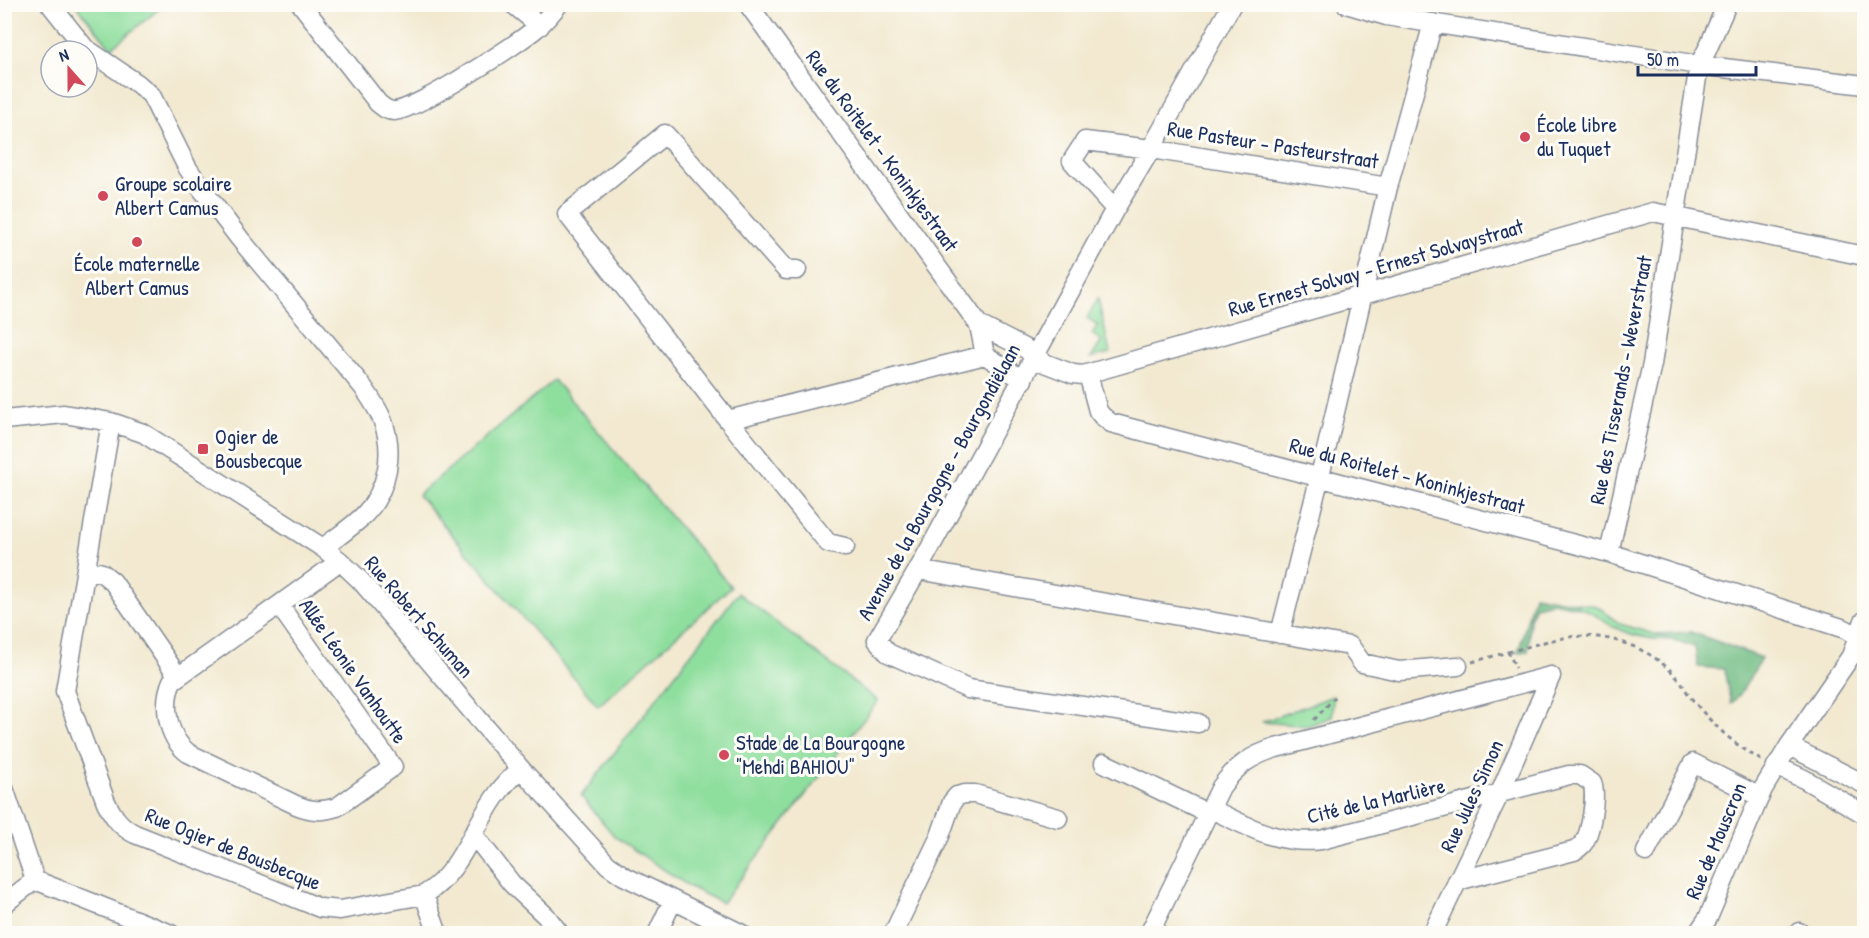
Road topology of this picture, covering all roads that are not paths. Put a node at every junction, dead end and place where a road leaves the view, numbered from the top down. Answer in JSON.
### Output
{"nodes":[{"id":1,"x":50,"y":4,"type":"edge"},
{"id":2,"x":301,"y":4,"type":"edge"},
{"id":3,"x":513,"y":4,"type":"edge"},
{"id":4,"x":559,"y":4,"type":"edge"},
{"id":5,"x":748,"y":4,"type":"edge"},
{"id":6,"x":1232,"y":4,"type":"edge"},
{"id":7,"x":1346,"y":4,"type":"edge"},
{"id":8,"x":1727,"y":4,"type":"edge"},
{"id":9,"x":1432,"y":23,"type":"junction"},
{"id":10,"x":540,"y":26,"type":"junction"},
{"id":11,"x":1699,"y":65,"type":"junction"},
{"id":12,"x":1864,"y":85,"type":"edge"},
{"id":13,"x":1151,"y":149,"type":"junction"},
{"id":14,"x":1389,"y":187,"type":"junction"},
{"id":15,"x":1115,"y":209,"type":"junction"},
{"id":16,"x":1676,"y":217,"type":"junction"},
{"id":17,"x":1864,"y":256,"type":"edge"},
{"id":18,"x":797,"y":270,"type":"dead end"},
{"id":19,"x":1364,"y":294,"type":"junction"},
{"id":20,"x":979,"y":325,"type":"junction"},
{"id":21,"x":985,"y":355,"type":"junction"},
{"id":22,"x":1034,"y":359,"type":"junction"},
{"id":23,"x":1088,"y":374,"type":"junction"},
{"id":24,"x":1023,"y":380,"type":"junction"},
{"id":25,"x":8,"y":420,"type":"edge"},
{"id":26,"x":728,"y":420,"type":"junction"},
{"id":27,"x":111,"y":422,"type":"junction"},
{"id":28,"x":1320,"y":476,"type":"junction"},
{"id":29,"x":845,"y":547,"type":"dead end"},
{"id":30,"x":323,"y":548,"type":"junction"},
{"id":31,"x":1609,"y":553,"type":"junction"},
{"id":32,"x":340,"y":561,"type":"junction"},
{"id":33,"x":86,"y":569,"type":"junction"},
{"id":34,"x":918,"y":570,"type":"junction"},
{"id":35,"x":279,"y":605,"type":"junction"},
{"id":36,"x":1863,"y":633,"type":"edge"},
{"id":37,"x":1280,"y":634,"type":"junction"},
{"id":38,"x":1458,"y":666,"type":"road end"},
{"id":39,"x":177,"y":675,"type":"junction"},
{"id":40,"x":1198,"y":723,"type":"dead end"},
{"id":41,"x":1789,"y":746,"type":"junction"},
{"id":42,"x":1104,"y":763,"type":"dead end"},
{"id":43,"x":1775,"y":767,"type":"junction"},
{"id":44,"x":521,"y":769,"type":"junction"},
{"id":45,"x":1864,"y":784,"type":"edge"},
{"id":46,"x":4,"y":788,"type":"edge"},
{"id":47,"x":1499,"y":795,"type":"junction"},
{"id":48,"x":1760,"y":797,"type":"junction"},
{"id":49,"x":1208,"y":811,"type":"junction"},
{"id":50,"x":1864,"y":814,"type":"edge"},
{"id":51,"x":1058,"y":818,"type":"dead end"},
{"id":52,"x":473,"y":834,"type":"junction"},
{"id":53,"x":1646,"y":852,"type":"dead end"},
{"id":54,"x":35,"y":880,"type":"junction"},
{"id":55,"x":1457,"y":880,"type":"junction"},
{"id":56,"x":424,"y":895,"type":"junction"},
{"id":57,"x":673,"y":900,"type":"junction"},
{"id":58,"x":4,"y":904,"type":"edge"},
{"id":59,"x":171,"y":933,"type":"edge"},
{"id":60,"x":438,"y":933,"type":"edge"},
{"id":61,"x":560,"y":933,"type":"edge"},
{"id":62,"x":657,"y":933,"type":"edge"},
{"id":63,"x":742,"y":933,"type":"edge"},
{"id":64,"x":892,"y":933,"type":"edge"},
{"id":65,"x":1149,"y":933,"type":"edge"},
{"id":66,"x":1432,"y":933,"type":"edge"},
{"id":67,"x":1697,"y":933,"type":"edge"}],
"edges":[{"from":1,"to":30,"type":"street"},
{"from":2,"to":10,"type":"street"},
{"from":3,"to":10,"type":"street"},
{"from":4,"to":10,"type":"street"},
{"from":5,"to":20,"type":"street","name":"Rue du Roitelet - Koninkjestraat"},
{"from":6,"to":13,"type":"street","name":"Avenue de la Bourgogne - Bourgondiëlaan"},
{"from":7,"to":9,"type":"street"},
{"from":8,"to":11,"type":"street","name":"Rue des Tisserands - Weverstraat"},
{"from":9,"to":11,"type":"street"},
{"from":9,"to":14,"type":"street"},
{"from":11,"to":12,"type":"street"},
{"from":11,"to":16,"type":"street","name":"Rue des Tisserands - Weverstraat"},
{"from":13,"to":14,"type":"street","name":"Rue Pasteur - Pasteurstraat"},
{"from":13,"to":15,"type":"street","name":"Avenue de la Bourgogne - Bourgondiëlaan"},
{"from":13,"to":15,"type":"street"},
{"from":14,"to":19,"type":"street"},
{"from":15,"to":22,"type":"street","name":"Avenue de la Bourgogne - Bourgondiëlaan"},
{"from":16,"to":17,"type":"street","name":"Rue Ernest Solvay - Ernest Solvaystraat"},
{"from":16,"to":19,"type":"street","name":"Rue Ernest Solvay - Ernest Solvaystraat"},
{"from":16,"to":31,"type":"street","name":"Rue des Tisserands - Weverstraat"},
{"from":18,"to":26,"type":"street"},
{"from":19,"to":23,"type":"street","name":"Rue Ernest Solvay - Ernest Solvaystraat"},
{"from":19,"to":28,"type":"street"},
{"from":20,"to":21,"type":"street","name":"Rue du Roitelet - Koninkjestraat"},
{"from":20,"to":22,"type":"street","name":"Rue du Roitelet - Koninkjestraat"},
{"from":21,"to":24,"type":"street"},
{"from":21,"to":26,"type":"street"},
{"from":22,"to":23,"type":"street","name":"Rue du Roitelet - Koninkjestraat"},
{"from":22,"to":24,"type":"street","name":"Avenue de la Bourgogne - Bourgondiëlaan"},
{"from":23,"to":28,"type":"street","name":"Rue du Roitelet - Koninkjestraat"},
{"from":24,"to":34,"type":"street","name":"Avenue de la Bourgogne - Bourgondiëlaan"},
{"from":25,"to":27,"type":"street","name":"Rue Robert Schuman"},
{"from":26,"to":29,"type":"street"},
{"from":27,"to":30,"type":"street","name":"Rue Robert Schuman"},
{"from":27,"to":33,"type":"street","name":"Rue Ogier de Bousbecque"},
{"from":28,"to":31,"type":"street","name":"Rue du Roitelet - Koninkjestraat"},
{"from":28,"to":37,"type":"street"},
{"from":30,"to":32,"type":"street","name":"Rue Robert Schuman"},
{"from":31,"to":36,"type":"street","name":"Rue du Roitelet - Koninkjestraat"},
{"from":32,"to":35,"type":"street","name":"Allée Léonie Vanhoutte"},
{"from":32,"to":44,"type":"street","name":"Rue Robert Schuman"},
{"from":33,"to":39,"type":"street"},
{"from":33,"to":56,"type":"street","name":"Rue Ogier de Bousbecque"},
{"from":34,"to":37,"type":"street"},
{"from":34,"to":40,"type":"street","name":"Avenue de la Bourgogne - Bourgondiëlaan"},
{"from":35,"to":39,"type":"street","name":"Allée Léonie Vanhoutte"},
{"from":35,"to":39,"type":"street","name":"Allée Léonie Vanhoutte"},
{"from":36,"to":41,"type":"street","name":"Rue de Mouscron"},
{"from":37,"to":38,"type":"street"},
{"from":41,"to":43,"type":"street","name":"Rue de Mouscron"},
{"from":41,"to":45,"type":"street"},
{"from":42,"to":49,"type":"street","name":"Cité de la Marlière"},
{"from":43,"to":48,"type":"street","name":"Rue de Mouscron"},
{"from":43,"to":50,"type":"street"},
{"from":44,"to":52,"type":"street"},
{"from":44,"to":57,"type":"street","name":"Rue Robert Schuman"},
{"from":46,"to":54,"type":"street"},
{"from":47,"to":49,"type":"street","name":"Cité de la Marlière"},
{"from":47,"to":49,"type":"street","name":"Rue Jules Simon"},
{"from":47,"to":55,"type":"street","name":"Rue Jules Simon"},
{"from":47,"to":55,"type":"street","name":"Cité de la Marlière"},
{"from":48,"to":53,"type":"street"},
{"from":48,"to":67,"type":"street","name":"Rue de Mouscron"},
{"from":49,"to":65,"type":"street"},
{"from":51,"to":64,"type":"street"},
{"from":52,"to":56,"type":"street"},
{"from":52,"to":61,"type":"street"},
{"from":54,"to":58,"type":"street"},
{"from":54,"to":59,"type":"street"},
{"from":55,"to":66,"type":"street","name":"Rue Jules Simon"},
{"from":56,"to":60,"type":"street"},
{"from":57,"to":62,"type":"street"},
{"from":57,"to":63,"type":"street","name":"Rue Robert Schuman"}]}
